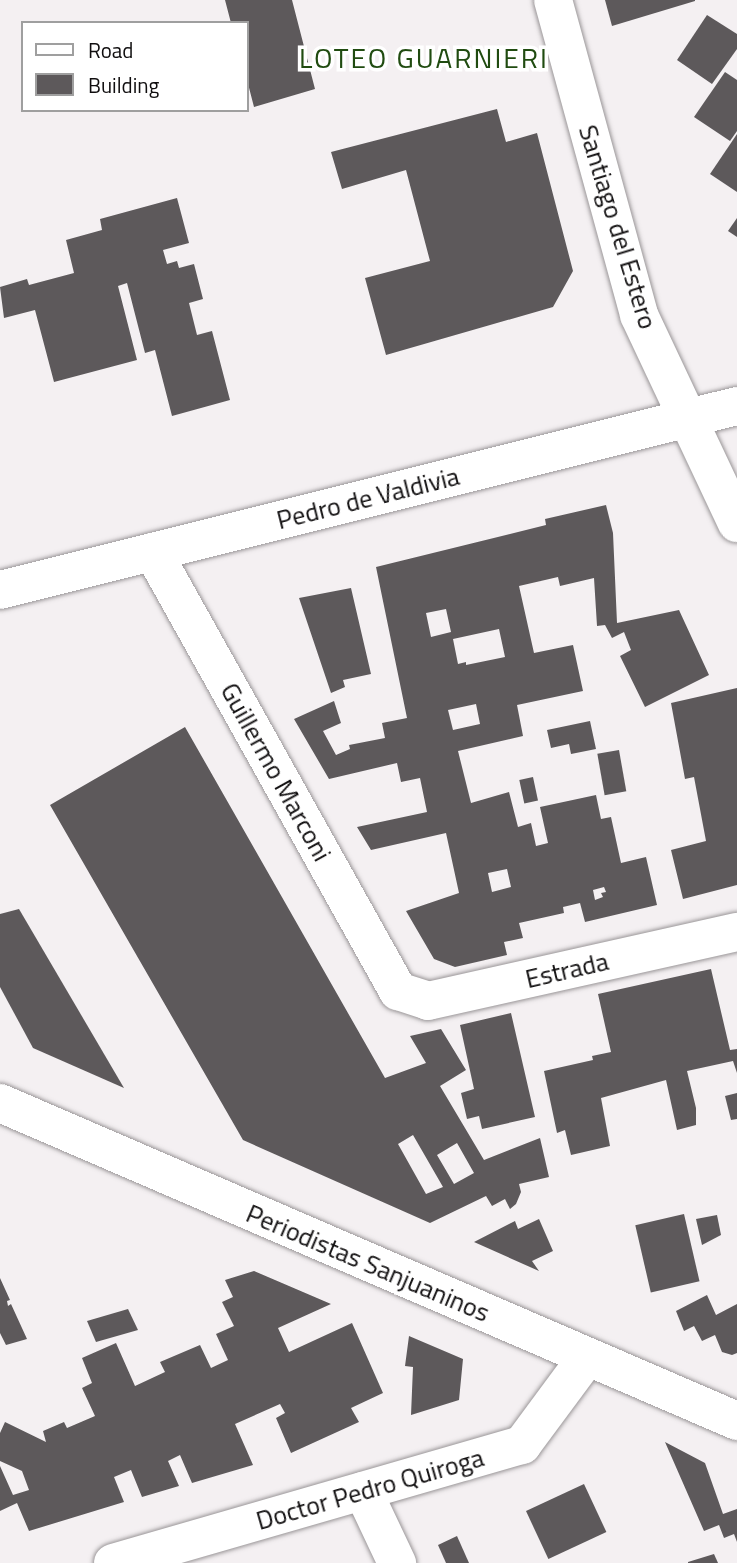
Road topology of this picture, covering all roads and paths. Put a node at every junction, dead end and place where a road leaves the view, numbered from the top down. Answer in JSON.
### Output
{"nodes":[{"id":1,"x":553,"y":0,"type":"edge"},
{"id":2,"x":737,"y":406,"type":"edge"},
{"id":3,"x":688,"y":418,"type":"junction"},
{"id":4,"x":737,"y":523,"type":"edge"},
{"id":5,"x":153,"y":552,"type":"junction"},
{"id":6,"x":0,"y":590,"type":"edge"},
{"id":7,"x":737,"y":932,"type":"edge"},
{"id":8,"x":398,"y":991,"type":"joint"},
{"id":9,"x":0,"y":1103,"type":"edge"},
{"id":10,"x":587,"y":1357,"type":"junction"},
{"id":11,"x":737,"y":1421,"type":"edge"},
{"id":12,"x":363,"y":1490,"type":"junction"},
{"id":13,"x":113,"y":1563,"type":"edge"},
{"id":14,"x":397,"y":1563,"type":"edge"}],
"edges":[{"from":1,"to":3,"type":"street","name":"Santiago del Estero"},
{"from":2,"to":3,"type":"street","name":"Pedro de Valdivia"},
{"from":3,"to":4,"type":"street","name":"Santiago del Estero"},
{"from":3,"to":5,"type":"street","name":"Pedro de Valdivia"},
{"from":5,"to":6,"type":"street","name":"Pedro de Valdivia"},
{"from":5,"to":8,"type":"street","name":"Guillermo Marconi"},
{"from":7,"to":8,"type":"street","name":"Estrada"},
{"from":9,"to":10,"type":"street","name":"Periodistas Sanjuaninos"},
{"from":10,"to":11,"type":"street","name":"Periodistas Sanjuaninos"},
{"from":10,"to":12,"type":"street","name":"Doctor Pedro Quiroga"},
{"from":12,"to":13,"type":"street","name":"Doctor Pedro Quiroga"},
{"from":12,"to":14,"type":"street"}]}
